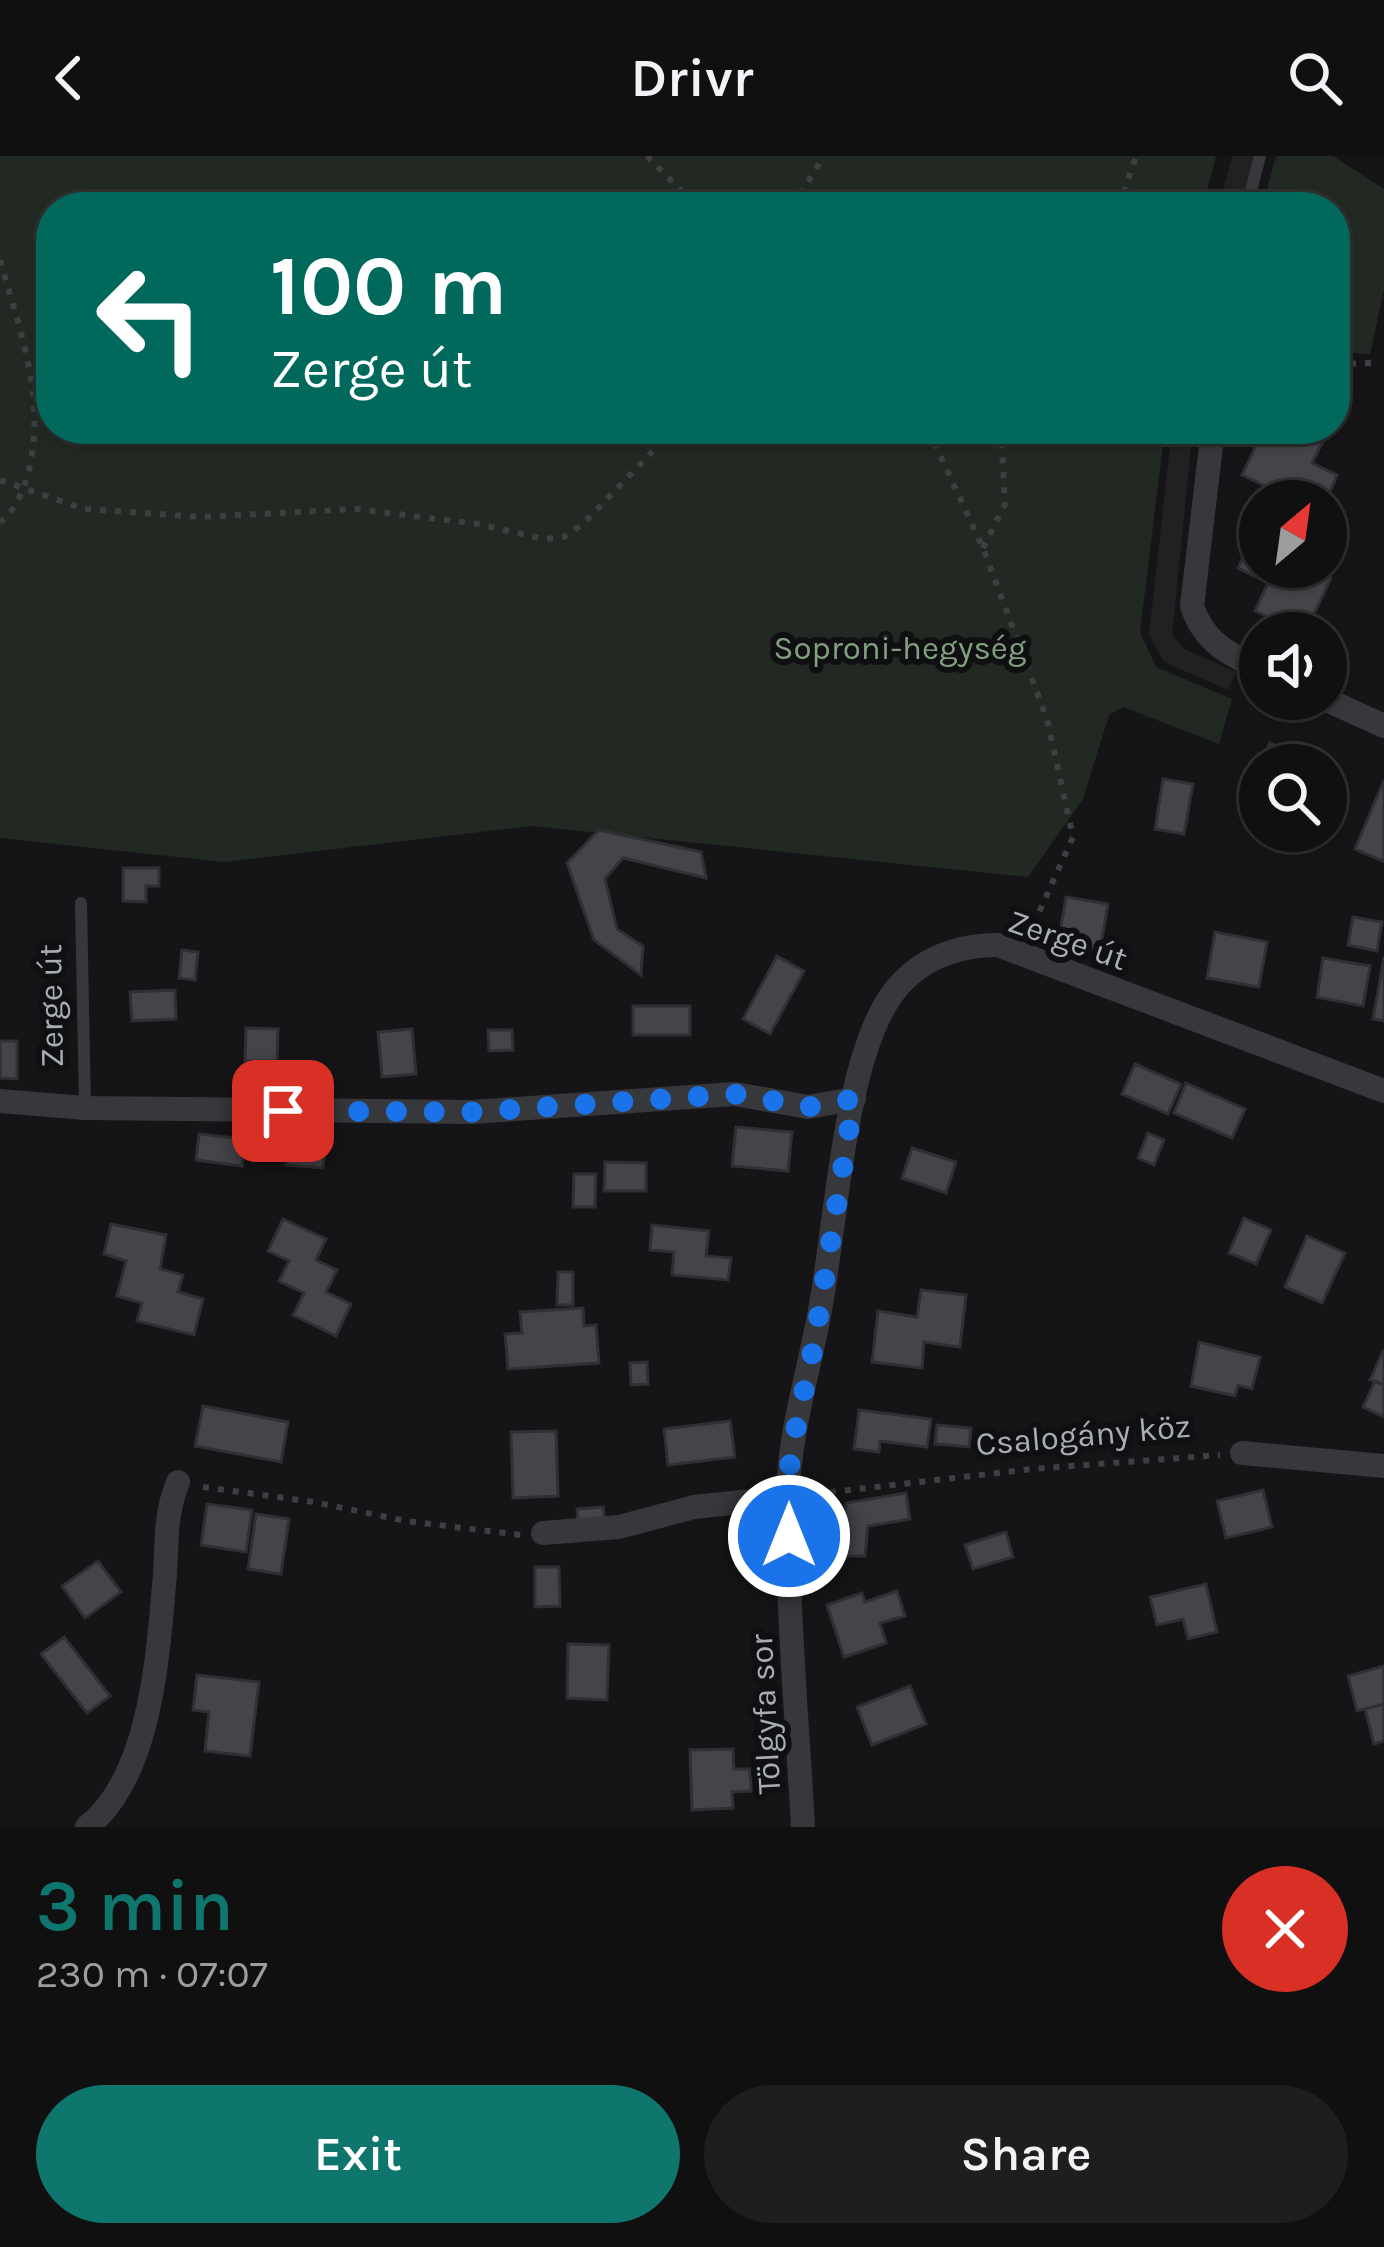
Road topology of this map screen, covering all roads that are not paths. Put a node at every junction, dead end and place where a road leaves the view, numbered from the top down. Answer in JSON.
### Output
{"nodes":[{"id":1,"x":1260,"y":156,"type":"edge"},
{"id":2,"x":1251,"y":192,"type":"edge"},
{"id":3,"x":1211,"y":444,"type":"edge"},
{"id":4,"x":1239,"y":659,"type":"edge"},
{"id":5,"x":1347,"y":709,"type":"edge"},
{"id":6,"x":1384,"y":727,"type":"edge"},
{"id":7,"x":81,"y":903,"type":"dead end"},
{"id":8,"x":1384,"y":1090,"type":"edge"},
{"id":9,"x":854,"y":1099,"type":"junction"},
{"id":10,"x":0,"y":1101,"type":"edge"},
{"id":11,"x":85,"y":1108,"type":"junction"},
{"id":12,"x":1241,"y":1454,"type":"road end"},
{"id":13,"x":1384,"y":1466,"type":"edge"},
{"id":14,"x":178,"y":1482,"type":"road end"},
{"id":15,"x":788,"y":1497,"type":"junction"},
{"id":16,"x":543,"y":1533,"type":"road end"},
{"id":17,"x":87,"y":1827,"type":"edge"},
{"id":18,"x":803,"y":1827,"type":"edge"}],
"edges":[{"from":1,"to":2,"type":"lane"},
{"from":3,"to":4,"type":"street"},
{"from":5,"to":6,"type":"street"},
{"from":7,"to":11,"type":"lane","name":"Zerge út"},
{"from":8,"to":9,"type":"street","name":"Zerge út"},
{"from":9,"to":11,"type":"street","name":"Zerge út"},
{"from":9,"to":15,"type":"street","name":"Tölgyfa sor"},
{"from":10,"to":11,"type":"street","name":"Zerge út"},
{"from":12,"to":13,"type":"street"},
{"from":14,"to":17,"type":"street"},
{"from":15,"to":16,"type":"street"},
{"from":15,"to":18,"type":"street","name":"Tölgyfa sor"}]}
